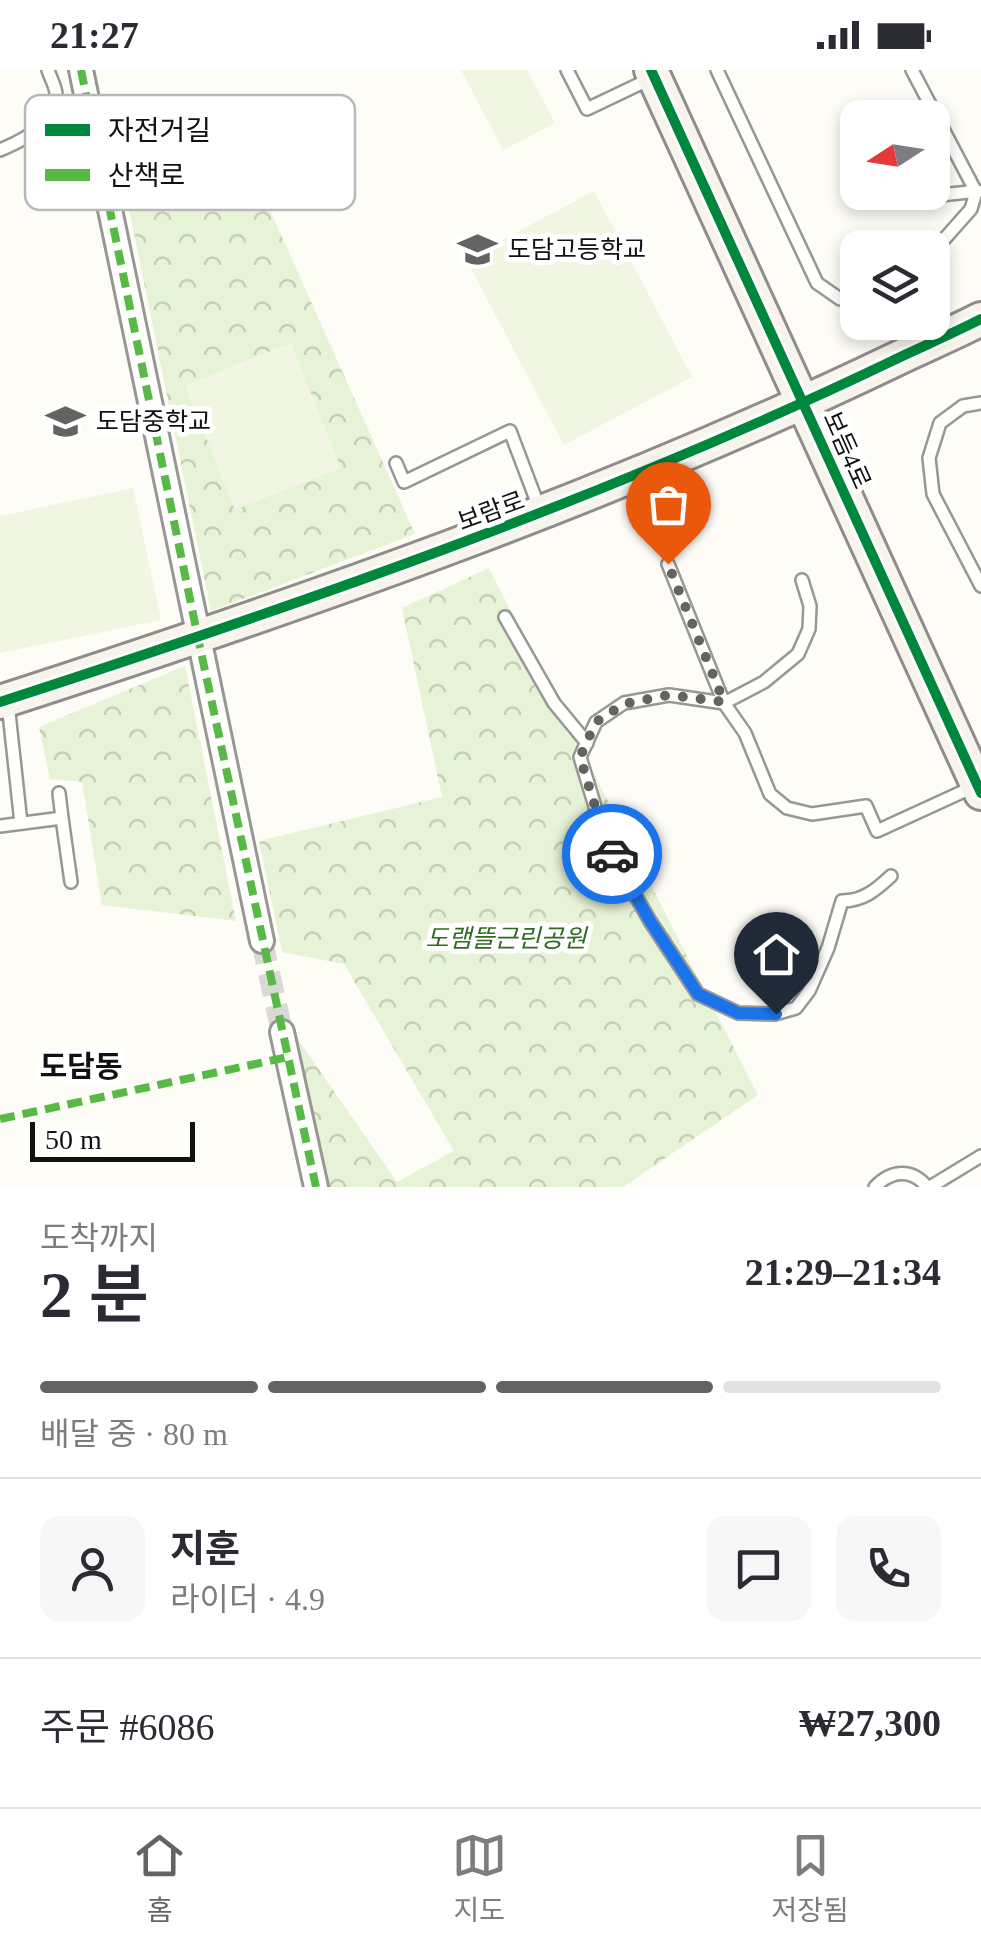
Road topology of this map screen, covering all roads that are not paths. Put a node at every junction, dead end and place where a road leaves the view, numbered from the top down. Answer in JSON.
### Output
{"nodes":[{"id":1,"x":48,"y":70,"type":"edge"},
{"id":2,"x":81,"y":70,"type":"edge"},
{"id":3,"x":566,"y":70,"type":"edge"},
{"id":4,"x":717,"y":70,"type":"edge"},
{"id":5,"x":912,"y":70,"type":"edge"},
{"id":6,"x":652,"y":74,"type":"edge"},
{"id":7,"x":56,"y":95,"type":"edge"},
{"id":8,"x":86,"y":95,"type":"edge"},
{"id":9,"x":25,"y":138,"type":"edge"},
{"id":10,"x":0,"y":150,"type":"edge"},
{"id":11,"x":978,"y":190,"type":"edge"},
{"id":12,"x":950,"y":193,"type":"edge"},
{"id":13,"x":110,"y":210,"type":"edge"},
{"id":14,"x":950,"y":233,"type":"edge"},
{"id":15,"x":840,"y":298,"type":"edge"},
{"id":16,"x":981,"y":319,"type":"edge"},
{"id":17,"x":804,"y":403,"type":"junction"},
{"id":18,"x":981,"y":403,"type":"edge"},
{"id":19,"x":396,"y":464,"type":"dead end"},
{"id":20,"x":542,"y":514,"type":"junction"},
{"id":21,"x":668,"y":564,"type":"dead end"},
{"id":22,"x":802,"y":580,"type":"dead end"},
{"id":23,"x":981,"y":586,"type":"edge"},
{"id":24,"x":505,"y":618,"type":"dead end"},
{"id":25,"x":198,"y":638,"type":"junction"},
{"id":26,"x":4,"y":701,"type":"edge"},
{"id":27,"x":724,"y":702,"type":"junction"},
{"id":28,"x":586,"y":743,"type":"junction"},
{"id":29,"x":16,"y":772,"type":"junction"},
{"id":30,"x":0,"y":775,"type":"edge"},
{"id":31,"x":980,"y":787,"type":"edge"},
{"id":32,"x":59,"y":793,"type":"dead end"},
{"id":33,"x":62,"y":818,"type":"junction"},
{"id":34,"x":21,"y":823,"type":"junction"},
{"id":35,"x":0,"y":826,"type":"edge"},
{"id":36,"x":890,"y":876,"type":"dead end"},
{"id":37,"x":71,"y":882,"type":"dead end"},
{"id":38,"x":262,"y":941,"type":"tunnel mouth"},
{"id":39,"x":282,"y":1032,"type":"tunnel mouth"},
{"id":40,"x":981,"y":1156,"type":"edge"},
{"id":41,"x":316,"y":1187,"type":"edge"},
{"id":42,"x":876,"y":1187,"type":"edge"},
{"id":43,"x":929,"y":1187,"type":"edge"}],
"edges":[{"from":1,"to":7,"type":"lane"},
{"from":2,"to":8,"type":"street"},
{"from":3,"to":6,"type":"lane"},
{"from":4,"to":15,"type":"lane"},
{"from":5,"to":11,"type":"lane"},
{"from":6,"to":17,"type":"street","name":"보듬4로"},
{"from":9,"to":10,"type":"lane"},
{"from":11,"to":12,"type":"lane"},
{"from":11,"to":14,"type":"lane"},
{"from":13,"to":25,"type":"street"},
{"from":16,"to":17,"type":"street","name":"보람로"},
{"from":17,"to":20,"type":"street","name":"보람로"},
{"from":17,"to":31,"type":"street","name":"보듬4로"},
{"from":18,"to":23,"type":"lane"},
{"from":19,"to":20,"type":"lane"},
{"from":20,"to":25,"type":"street","name":"보람로"},
{"from":21,"to":27,"type":"lane"},
{"from":22,"to":27,"type":"lane"},
{"from":24,"to":28,"type":"lane"},
{"from":25,"to":26,"type":"street","name":"보람로"},
{"from":25,"to":38,"type":"street"},
{"from":26,"to":29,"type":"lane"},
{"from":27,"to":28,"type":"lane"},
{"from":27,"to":31,"type":"lane"},
{"from":28,"to":36,"type":"lane"},
{"from":29,"to":30,"type":"lane"},
{"from":29,"to":34,"type":"lane"},
{"from":32,"to":33,"type":"lane"},
{"from":33,"to":34,"type":"lane"},
{"from":33,"to":37,"type":"lane"},
{"from":34,"to":35,"type":"lane"},
{"from":39,"to":41,"type":"street"},
{"from":40,"to":43,"type":"lane"},
{"from":42,"to":43,"type":"lane"}]}
